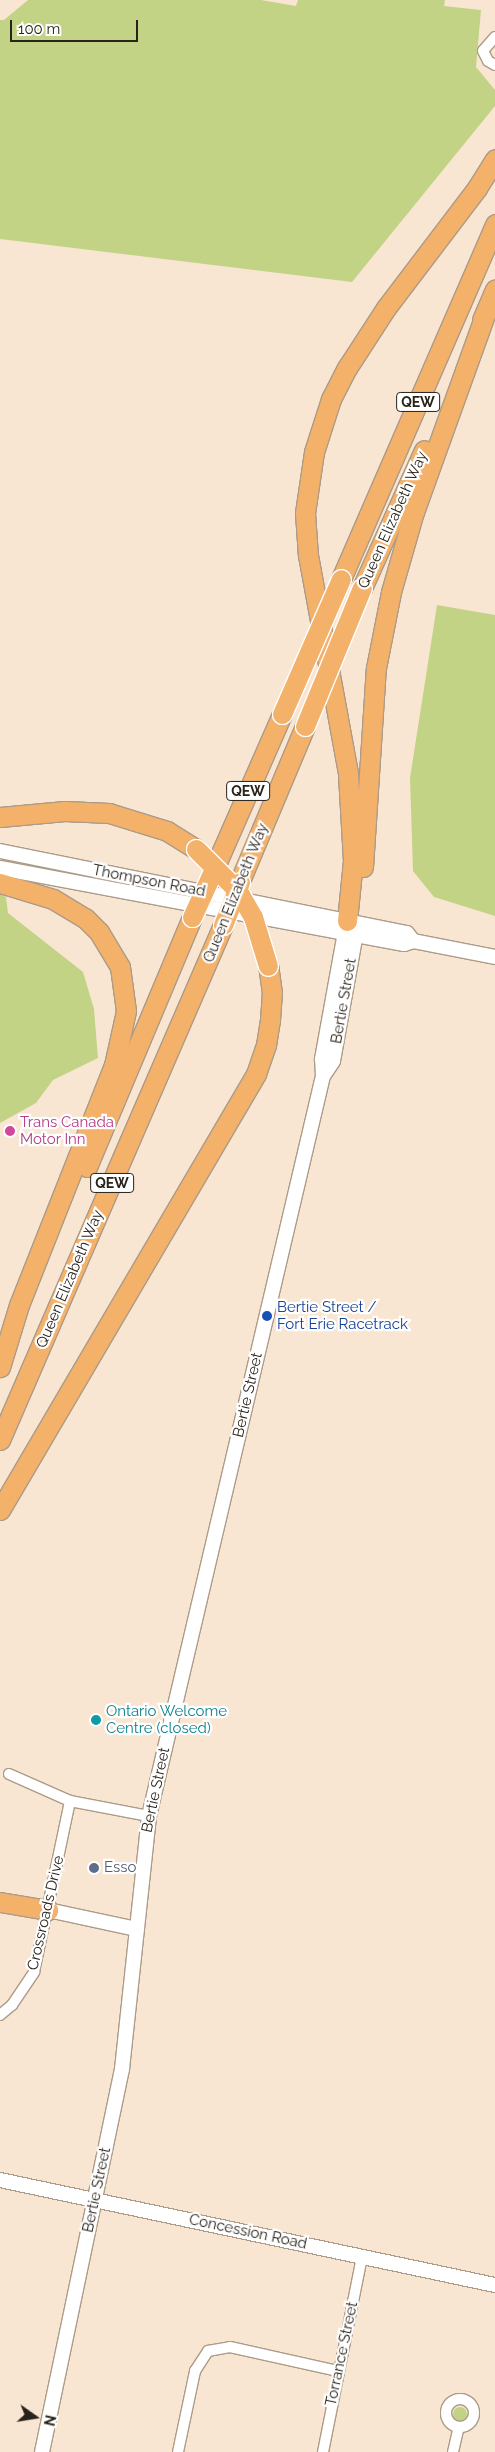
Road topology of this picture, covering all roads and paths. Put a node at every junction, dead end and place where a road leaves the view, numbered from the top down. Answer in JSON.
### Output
{"nodes":[{"id":1,"x":495,"y":37,"type":"edge"},
{"id":2,"x":495,"y":65,"type":"edge"},
{"id":3,"x":495,"y":159,"type":"edge"},
{"id":4,"x":495,"y":224,"type":"edge"},
{"id":5,"x":495,"y":290,"type":"edge"},
{"id":6,"x":487,"y":309,"type":"junction"},
{"id":7,"x":0,"y":818,"type":"edge"},
{"id":8,"x":0,"y":851,"type":"edge"},
{"id":9,"x":0,"y":868,"type":"edge"},
{"id":10,"x":0,"y":884,"type":"edge"},
{"id":11,"x":351,"y":928,"type":"junction"},
{"id":12,"x":495,"y":957,"type":"edge"},
{"id":13,"x":0,"y":1367,"type":"edge"},
{"id":14,"x":0,"y":1372,"type":"edge"},
{"id":15,"x":0,"y":1440,"type":"edge"},
{"id":16,"x":0,"y":1510,"type":"edge"},
{"id":17,"x":9,"y":1774,"type":"dead end"},
{"id":18,"x":70,"y":1801,"type":"junction"},
{"id":19,"x":149,"y":1816,"type":"junction"},
{"id":20,"x":0,"y":1902,"type":"edge"},
{"id":21,"x":48,"y":1910,"type":"junction"},
{"id":22,"x":137,"y":1929,"type":"junction"},
{"id":23,"x":0,"y":2015,"type":"edge"},
{"id":24,"x":0,"y":2180,"type":"edge"},
{"id":25,"x":94,"y":2200,"type":"junction"},
{"id":26,"x":362,"y":2256,"type":"junction"},
{"id":27,"x":495,"y":2285,"type":"edge"},
{"id":28,"x":338,"y":2371,"type":"junction"},
{"id":29,"x":459,"y":2427,"type":"dead end"},
{"id":30,"x":42,"y":2452,"type":"edge"},
{"id":31,"x":178,"y":2452,"type":"edge"},
{"id":32,"x":322,"y":2452,"type":"edge"},
{"id":33,"x":454,"y":2452,"type":"edge"}],
"edges":[{"from":1,"to":2,"type":"street"},
{"from":3,"to":11,"type":"highway"},
{"from":4,"to":14,"type":"highway","name":"Queen Elizabeth Way","number":"QEW","bridge":true},
{"from":5,"to":6,"type":"highway","name":"Queen Elizabeth Way","number":"QEW"},
{"from":6,"to":11,"type":"highway"},
{"from":6,"to":15,"type":"highway","name":"Queen Elizabeth Way","number":"QEW","bridge":true},
{"from":7,"to":16,"type":"highway","bridge":true},
{"from":8,"to":11,"type":"street","name":"Thompson Road"},
{"from":9,"to":11,"type":"street","name":"Thompson Road"},
{"from":10,"to":13,"type":"highway"},
{"from":11,"to":12,"type":"street","name":"Thompson Road"},
{"from":11,"to":19,"type":"street","name":"Bertie Street"},
{"from":17,"to":18,"type":"street"},
{"from":18,"to":19,"type":"street"},
{"from":18,"to":21,"type":"street","name":"Crossroads Drive"},
{"from":19,"to":22,"type":"street","name":"Bertie Street"},
{"from":20,"to":21,"type":"highway"},
{"from":21,"to":22,"type":"street"},
{"from":21,"to":23,"type":"street","name":"Crossroads Drive"},
{"from":22,"to":25,"type":"street","name":"Bertie Street"},
{"from":24,"to":25,"type":"street","name":"Concession Road"},
{"from":25,"to":26,"type":"street","name":"Concession Road"},
{"from":25,"to":30,"type":"street","name":"Bertie Street"},
{"from":26,"to":27,"type":"street","name":"Concession Road"},
{"from":26,"to":28,"type":"street","name":"Torrance Street"},
{"from":28,"to":31,"type":"street"},
{"from":28,"to":32,"type":"street","name":"Torrance Street"},
{"from":29,"to":33,"type":"street"}]}
